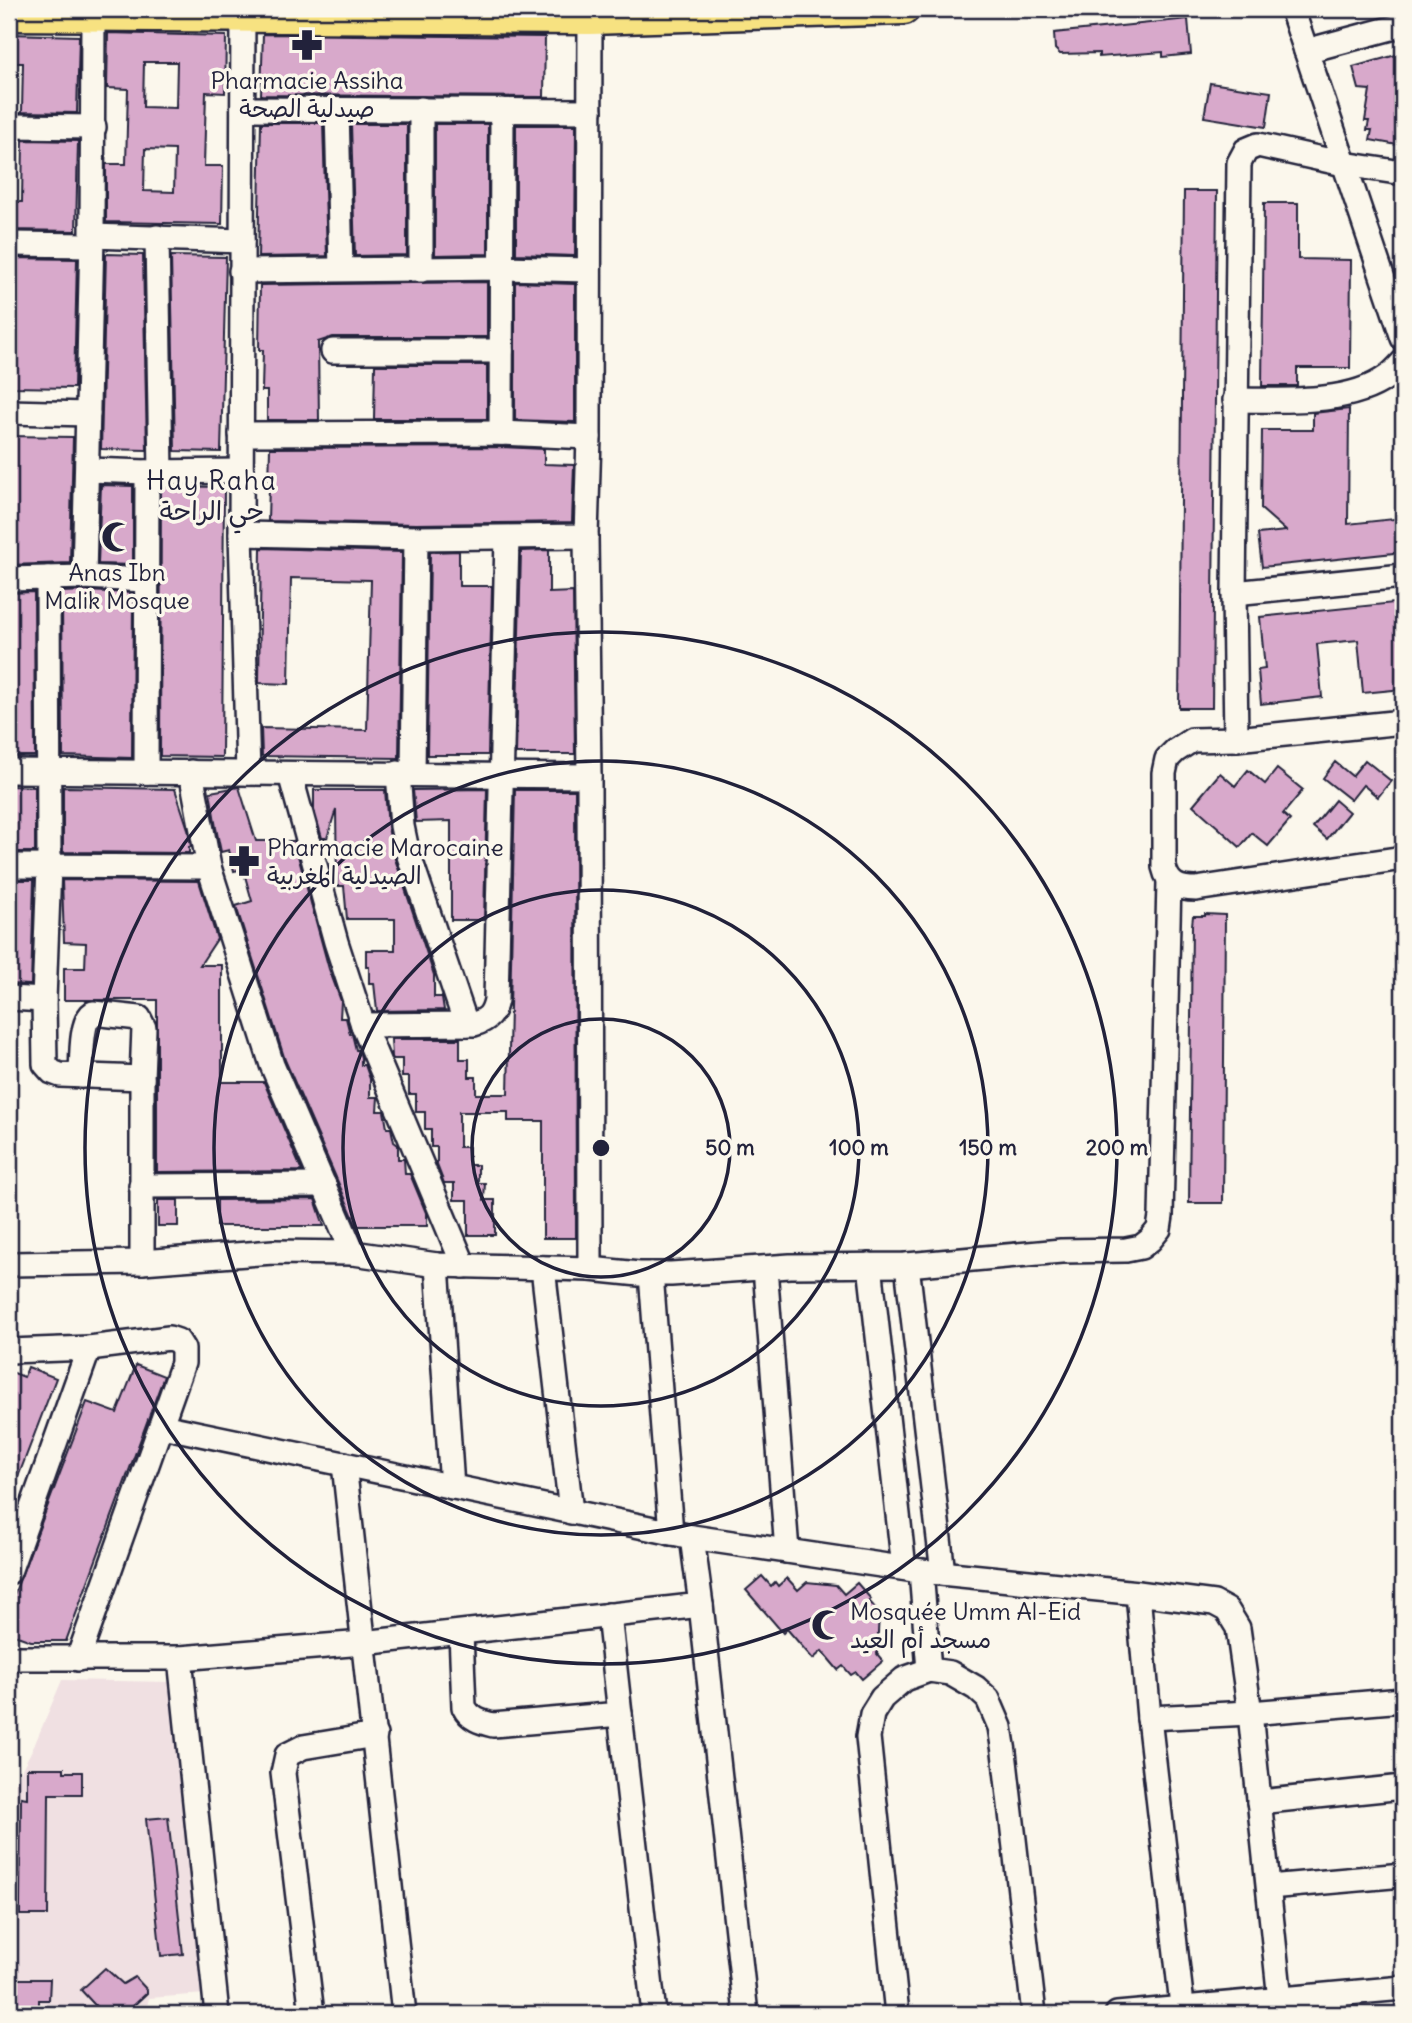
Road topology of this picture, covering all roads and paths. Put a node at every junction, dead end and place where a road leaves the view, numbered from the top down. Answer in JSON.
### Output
{"nodes":[{"id":1,"x":904,"y":9,"type":"edge"},
{"id":2,"x":1292,"y":9,"type":"edge"},
{"id":3,"x":794,"y":10,"type":"edge"},
{"id":4,"x":733,"y":11,"type":"edge"},
{"id":5,"x":243,"y":12,"type":"edge"},
{"id":6,"x":590,"y":14,"type":"edge"},
{"id":7,"x":9,"y":15,"type":"edge"},
{"id":8,"x":93,"y":16,"type":"junction"},
{"id":9,"x":1403,"y":25,"type":"edge"},
{"id":10,"x":1306,"y":51,"type":"junction"},
{"id":11,"x":243,"y":109,"type":"junction"},
{"id":12,"x":421,"y":109,"type":"junction"},
{"id":13,"x":337,"y":110,"type":"junction"},
{"id":14,"x":502,"y":110,"type":"junction"},
{"id":15,"x":590,"y":111,"type":"junction"},
{"id":16,"x":9,"y":126,"type":"edge"},
{"id":17,"x":94,"y":127,"type":"junction"},
{"id":18,"x":1344,"y":164,"type":"junction"},
{"id":19,"x":1403,"y":173,"type":"edge"},
{"id":20,"x":157,"y":237,"type":"junction"},
{"id":21,"x":92,"y":241,"type":"junction"},
{"id":22,"x":242,"y":241,"type":"junction"},
{"id":23,"x":9,"y":244,"type":"edge"},
{"id":24,"x":503,"y":268,"type":"junction"},
{"id":25,"x":341,"y":270,"type":"junction"},
{"id":26,"x":421,"y":270,"type":"junction"},
{"id":27,"x":588,"y":270,"type":"junction"},
{"id":28,"x":241,"y":271,"type":"junction"},
{"id":29,"x":1403,"y":338,"type":"edge"},
{"id":30,"x":333,"y":351,"type":"dead end"},
{"id":31,"x":500,"y":351,"type":"junction"},
{"id":32,"x":1403,"y":362,"type":"edge"},
{"id":33,"x":1235,"y":400,"type":"junction"},
{"id":34,"x":9,"y":412,"type":"edge"},
{"id":35,"x":88,"y":414,"type":"junction"},
{"id":36,"x":501,"y":433,"type":"junction"},
{"id":37,"x":241,"y":434,"type":"junction"},
{"id":38,"x":589,"y":436,"type":"junction"},
{"id":39,"x":88,"y":470,"type":"junction"},
{"id":40,"x":242,"y":471,"type":"junction"},
{"id":41,"x":154,"y":472,"type":"junction"},
{"id":42,"x":241,"y":534,"type":"junction"},
{"id":43,"x":586,"y":536,"type":"junction"},
{"id":44,"x":415,"y":538,"type":"junction"},
{"id":45,"x":507,"y":538,"type":"junction"},
{"id":46,"x":1403,"y":576,"type":"edge"},
{"id":47,"x":84,"y":577,"type":"junction"},
{"id":48,"x":48,"y":578,"type":"junction"},
{"id":49,"x":9,"y":579,"type":"edge"},
{"id":50,"x":145,"y":580,"type":"junction"},
{"id":51,"x":1234,"y":593,"type":"junction"},
{"id":52,"x":1403,"y":722,"type":"edge"},
{"id":53,"x":1236,"y":739,"type":"junction"},
{"id":54,"x":9,"y":771,"type":"edge"},
{"id":55,"x":48,"y":772,"type":"junction"},
{"id":56,"x":146,"y":772,"type":"junction"},
{"id":57,"x":191,"y":772,"type":"junction"},
{"id":58,"x":248,"y":773,"type":"junction"},
{"id":59,"x":405,"y":773,"type":"junction"},
{"id":60,"x":290,"y":774,"type":"junction"},
{"id":61,"x":502,"y":775,"type":"junction"},
{"id":62,"x":589,"y":776,"type":"junction"},
{"id":63,"x":1403,"y":858,"type":"edge"},
{"id":64,"x":9,"y":866,"type":"edge"},
{"id":65,"x":49,"y":866,"type":"junction"},
{"id":66,"x":209,"y":867,"type":"junction"},
{"id":67,"x":1169,"y":881,"type":"junction"},
{"id":68,"x":9,"y":998,"type":"edge"},
{"id":69,"x":44,"y":1000,"type":"junction"},
{"id":70,"x":466,"y":1024,"type":"junction"},
{"id":71,"x":363,"y":1025,"type":"junction"},
{"id":72,"x":81,"y":1076,"type":"junction"},
{"id":73,"x":142,"y":1079,"type":"junction"},
{"id":74,"x":324,"y":1185,"type":"junction"},
{"id":75,"x":141,"y":1186,"type":"junction"},
{"id":76,"x":353,"y":1253,"type":"junction"},
{"id":77,"x":142,"y":1262,"type":"junction"},
{"id":78,"x":9,"y":1264,"type":"edge"},
{"id":79,"x":437,"y":1265,"type":"junction"},
{"id":80,"x":870,"y":1265,"type":"junction"},
{"id":81,"x":907,"y":1265,"type":"junction"},
{"id":82,"x":464,"y":1266,"type":"junction"},
{"id":83,"x":543,"y":1268,"type":"junction"},
{"id":84,"x":765,"y":1268,"type":"junction"},
{"id":85,"x":590,"y":1269,"type":"junction"},
{"id":86,"x":651,"y":1274,"type":"junction"},
{"id":87,"x":89,"y":1348,"type":"junction"},
{"id":88,"x":9,"y":1351,"type":"edge"},
{"id":89,"x":162,"y":1426,"type":"junction"},
{"id":90,"x":344,"y":1464,"type":"junction"},
{"id":91,"x":452,"y":1486,"type":"junction"},
{"id":92,"x":571,"y":1512,"type":"junction"},
{"id":93,"x":682,"y":1535,"type":"junction"},
{"id":94,"x":787,"y":1551,"type":"junction"},
{"id":95,"x":922,"y":1570,"type":"junction"},
{"id":96,"x":9,"y":1573,"type":"edge"},
{"id":97,"x":1138,"y":1593,"type":"junction"},
{"id":98,"x":701,"y":1605,"type":"junction"},
{"id":99,"x":609,"y":1615,"type":"junction"},
{"id":100,"x":461,"y":1633,"type":"junction"},
{"id":101,"x":363,"y":1643,"type":"junction"},
{"id":102,"x":9,"y":1658,"type":"edge"},
{"id":103,"x":78,"y":1658,"type":"junction"},
{"id":104,"x":180,"y":1658,"type":"junction"},
{"id":105,"x":929,"y":1670,"type":"junction"},
{"id":106,"x":1403,"y":1700,"type":"edge"},
{"id":107,"x":1250,"y":1713,"type":"junction"},
{"id":108,"x":621,"y":1714,"type":"junction"},
{"id":109,"x":1149,"y":1718,"type":"junction"},
{"id":110,"x":375,"y":1735,"type":"junction"},
{"id":111,"x":1403,"y":1787,"type":"edge"},
{"id":112,"x":1259,"y":1802,"type":"junction"},
{"id":113,"x":1403,"y":1875,"type":"edge"},
{"id":114,"x":1269,"y":1888,"type":"junction"},
{"id":115,"x":1403,"y":1988,"type":"edge"},
{"id":116,"x":1280,"y":2000,"type":"junction"},
{"id":117,"x":1183,"y":2011,"type":"edge"},
{"id":118,"x":217,"y":2014,"type":"edge"},
{"id":119,"x":312,"y":2014,"type":"edge"},
{"id":120,"x":404,"y":2014,"type":"edge"},
{"id":121,"x":654,"y":2014,"type":"edge"},
{"id":122,"x":746,"y":2014,"type":"edge"},
{"id":123,"x":897,"y":2014,"type":"edge"},
{"id":124,"x":1034,"y":2014,"type":"edge"},
{"id":125,"x":1117,"y":2014,"type":"edge"}],
"edges":[{"from":1,"to":3,"type":"main road"},
{"from":2,"to":10,"type":"street"},
{"from":3,"to":4,"type":"main road"},
{"from":4,"to":6,"type":"main road"},
{"from":5,"to":6,"type":"main road"},
{"from":5,"to":8,"type":"main road"},
{"from":5,"to":11,"type":"street"},
{"from":6,"to":15,"type":"street"},
{"from":7,"to":8,"type":"main road"},
{"from":8,"to":17,"type":"street"},
{"from":9,"to":10,"type":"street"},
{"from":10,"to":18,"type":"street"},
{"from":11,"to":13,"type":"street"},
{"from":11,"to":22,"type":"street"},
{"from":12,"to":13,"type":"street"},
{"from":12,"to":14,"type":"street"},
{"from":12,"to":26,"type":"street"},
{"from":13,"to":25,"type":"street"},
{"from":14,"to":15,"type":"street"},
{"from":14,"to":24,"type":"street"},
{"from":15,"to":27,"type":"street"},
{"from":16,"to":17,"type":"street"},
{"from":17,"to":21,"type":"street"},
{"from":18,"to":19,"type":"street"},
{"from":18,"to":29,"type":"street"},
{"from":18,"to":33,"type":"street"},
{"from":20,"to":21,"type":"street"},
{"from":20,"to":22,"type":"street"},
{"from":20,"to":41,"type":"street"},
{"from":21,"to":23,"type":"street"},
{"from":21,"to":35,"type":"street"},
{"from":22,"to":28,"type":"street"},
{"from":24,"to":26,"type":"street"},
{"from":24,"to":27,"type":"street"},
{"from":24,"to":31,"type":"street"},
{"from":25,"to":26,"type":"street"},
{"from":25,"to":28,"type":"street"},
{"from":27,"to":38,"type":"street"},
{"from":28,"to":37,"type":"street"},
{"from":30,"to":31,"type":"street"},
{"from":31,"to":36,"type":"street"},
{"from":32,"to":33,"type":"street"},
{"from":33,"to":51,"type":"street"},
{"from":34,"to":35,"type":"street"},
{"from":35,"to":39,"type":"street"},
{"from":36,"to":37,"type":"street"},
{"from":36,"to":38,"type":"street"},
{"from":37,"to":40,"type":"street"},
{"from":38,"to":43,"type":"street"},
{"from":39,"to":41,"type":"street"},
{"from":39,"to":47,"type":"street"},
{"from":40,"to":41,"type":"street"},
{"from":40,"to":42,"type":"street"},
{"from":41,"to":50,"type":"street"},
{"from":42,"to":44,"type":"street"},
{"from":42,"to":58,"type":"street"},
{"from":43,"to":45,"type":"street"},
{"from":43,"to":62,"type":"street"},
{"from":44,"to":45,"type":"street"},
{"from":44,"to":59,"type":"street"},
{"from":45,"to":61,"type":"street"},
{"from":46,"to":51,"type":"street"},
{"from":47,"to":48,"type":"street"},
{"from":47,"to":50,"type":"street"},
{"from":48,"to":49,"type":"street"},
{"from":48,"to":55,"type":"street"},
{"from":50,"to":56,"type":"street"},
{"from":51,"to":53,"type":"street"},
{"from":52,"to":53,"type":"street"},
{"from":53,"to":67,"type":"street"},
{"from":54,"to":55,"type":"street"},
{"from":55,"to":56,"type":"street"},
{"from":55,"to":65,"type":"street"},
{"from":56,"to":57,"type":"street"},
{"from":57,"to":58,"type":"street"},
{"from":57,"to":66,"type":"street"},
{"from":58,"to":60,"type":"street"},
{"from":59,"to":60,"type":"street"},
{"from":59,"to":61,"type":"street"},
{"from":59,"to":70,"type":"street"},
{"from":60,"to":71,"type":"street"},
{"from":61,"to":62,"type":"street"},
{"from":61,"to":70,"type":"street"},
{"from":62,"to":85,"type":"street"},
{"from":63,"to":67,"type":"street"},
{"from":64,"to":65,"type":"street"},
{"from":65,"to":66,"type":"street"},
{"from":65,"to":69,"type":"street"},
{"from":66,"to":74,"type":"street"},
{"from":67,"to":81,"type":"street"},
{"from":68,"to":69,"type":"street"},
{"from":69,"to":72,"type":"street"},
{"from":70,"to":71,"type":"street"},
{"from":71,"to":82,"type":"street"},
{"from":72,"to":73,"type":"street"},
{"from":72,"to":73,"type":"street"},
{"from":73,"to":75,"type":"street"},
{"from":74,"to":75,"type":"street"},
{"from":74,"to":76,"type":"street"},
{"from":75,"to":77,"type":"street"},
{"from":76,"to":77,"type":"street"},
{"from":76,"to":79,"type":"street"},
{"from":77,"to":78,"type":"street"},
{"from":79,"to":82,"type":"street"},
{"from":79,"to":91,"type":"street"},
{"from":80,"to":81,"type":"street"},
{"from":80,"to":84,"type":"street"},
{"from":80,"to":95,"type":"street"},
{"from":81,"to":95,"type":"street"},
{"from":82,"to":83,"type":"street"},
{"from":83,"to":85,"type":"street"},
{"from":83,"to":92,"type":"street"},
{"from":84,"to":86,"type":"street"},
{"from":84,"to":94,"type":"street"},
{"from":85,"to":86,"type":"street"},
{"from":86,"to":93,"type":"street"},
{"from":87,"to":88,"type":"street"},
{"from":87,"to":89,"type":"street"},
{"from":87,"to":96,"type":"street"},
{"from":89,"to":90,"type":"street"},
{"from":89,"to":103,"type":"street"},
{"from":90,"to":91,"type":"street"},
{"from":90,"to":101,"type":"street"},
{"from":91,"to":92,"type":"street"},
{"from":92,"to":93,"type":"street"},
{"from":93,"to":94,"type":"street"},
{"from":93,"to":98,"type":"street"},
{"from":94,"to":95,"type":"street"},
{"from":95,"to":97,"type":"street"},
{"from":95,"to":105,"type":"street"},
{"from":97,"to":107,"type":"street"},
{"from":97,"to":109,"type":"street"},
{"from":98,"to":99,"type":"street"},
{"from":98,"to":122,"type":"street"},
{"from":99,"to":100,"type":"street"},
{"from":99,"to":108,"type":"street"},
{"from":100,"to":101,"type":"street"},
{"from":100,"to":108,"type":"street"},
{"from":101,"to":104,"type":"street"},
{"from":101,"to":110,"type":"street"},
{"from":102,"to":103,"type":"street"},
{"from":103,"to":104,"type":"street"},
{"from":104,"to":118,"type":"street"},
{"from":105,"to":123,"type":"street"},
{"from":105,"to":124,"type":"street"},
{"from":106,"to":107,"type":"street"},
{"from":107,"to":109,"type":"street"},
{"from":107,"to":112,"type":"street"},
{"from":108,"to":121,"type":"street"},
{"from":109,"to":117,"type":"street"},
{"from":110,"to":119,"type":"street"},
{"from":110,"to":120,"type":"street"},
{"from":111,"to":112,"type":"street"},
{"from":112,"to":114,"type":"street"},
{"from":113,"to":114,"type":"street"},
{"from":114,"to":116,"type":"street"},
{"from":115,"to":116,"type":"street"},
{"from":116,"to":117,"type":"street"},
{"from":117,"to":125,"type":"street"}]}
